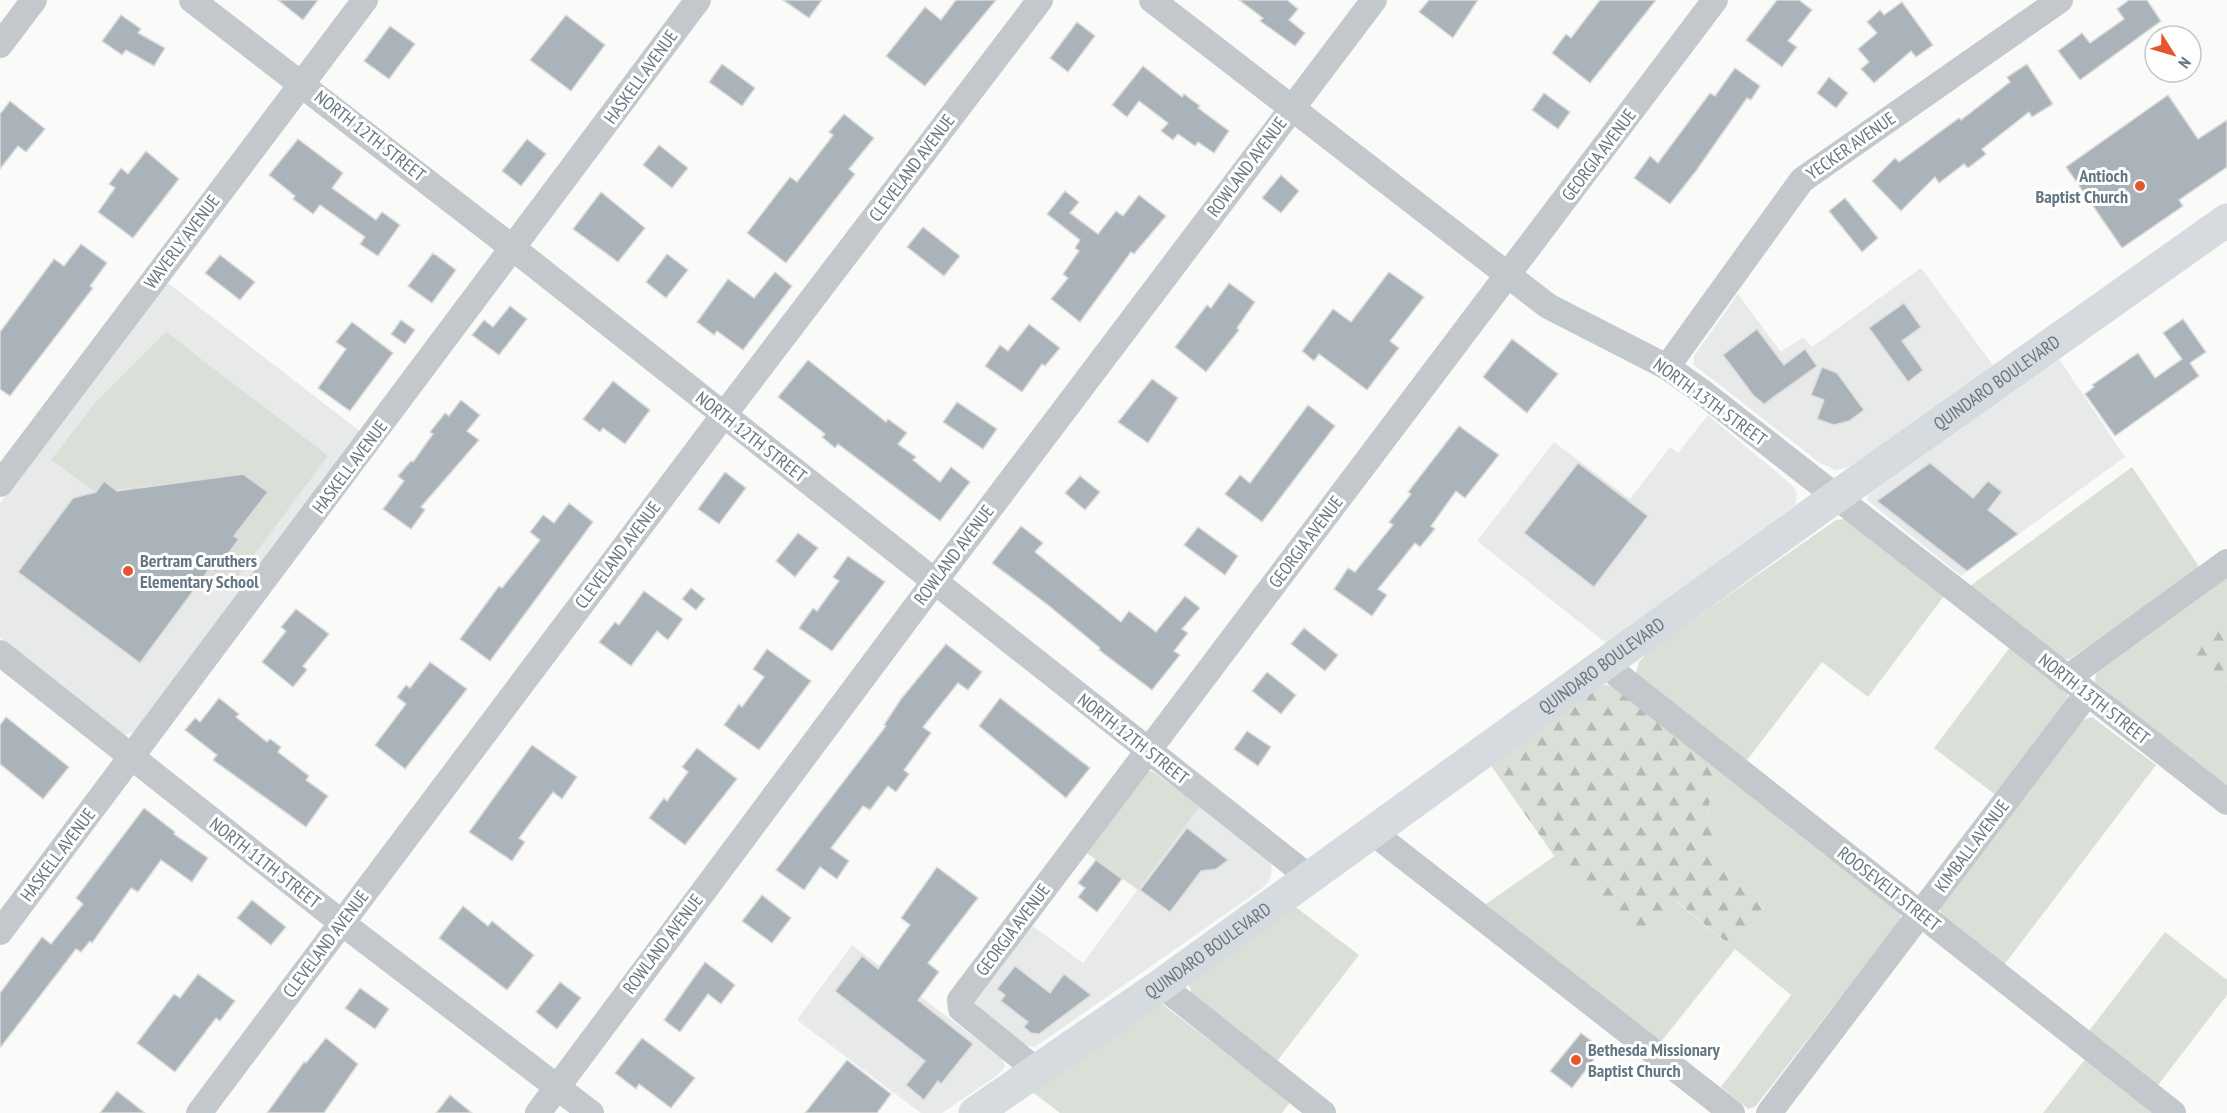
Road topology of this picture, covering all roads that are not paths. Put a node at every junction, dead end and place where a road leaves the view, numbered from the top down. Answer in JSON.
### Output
{"nodes":[{"id":1,"x":34,"y":0,"type":"edge"},
{"id":2,"x":192,"y":0,"type":"edge"},
{"id":3,"x":365,"y":0,"type":"edge"},
{"id":4,"x":698,"y":0,"type":"edge"},
{"id":5,"x":1040,"y":0,"type":"edge"},
{"id":6,"x":1152,"y":0,"type":"edge"},
{"id":7,"x":1374,"y":0,"type":"edge"},
{"id":8,"x":1715,"y":0,"type":"edge"},
{"id":9,"x":2060,"y":0,"type":"edge"},
{"id":10,"x":0,"y":45,"type":"edge"},
{"id":11,"x":302,"y":83,"type":"junction"},
{"id":12,"x":1292,"y":108,"type":"junction"},
{"id":13,"x":2227,"y":220,"type":"edge"},
{"id":14,"x":514,"y":249,"type":"junction"},
{"id":15,"x":1507,"y":277,"type":"junction"},
{"id":16,"x":1666,"y":367,"type":"junction"},
{"id":17,"x":723,"y":416,"type":"junction"},
{"id":18,"x":0,"y":484,"type":"edge"},
{"id":19,"x":1836,"y":497,"type":"junction"},
{"id":20,"x":2227,"y":562,"type":"edge"},
{"id":21,"x":935,"y":581,"type":"junction"},
{"id":22,"x":0,"y":653,"type":"edge"},
{"id":23,"x":1604,"y":664,"type":"junction"},
{"id":24,"x":2067,"y":678,"type":"junction"},
{"id":25,"x":2087,"y":694,"type":"junction"},
{"id":26,"x":1147,"y":751,"type":"junction"},
{"id":27,"x":132,"y":757,"type":"junction"},
{"id":28,"x":2227,"y":802,"type":"edge"},
{"id":29,"x":1371,"y":831,"type":"junction"},
{"id":30,"x":1309,"y":877,"type":"junction"},
{"id":31,"x":1920,"y":914,"type":"junction"},
{"id":32,"x":342,"y":923,"type":"junction"},
{"id":33,"x":0,"y":932,"type":"edge"},
{"id":34,"x":1161,"y":985,"type":"junction"},
{"id":35,"x":1036,"y":1070,"type":"junction"},
{"id":36,"x":557,"y":1086,"type":"junction"},
{"id":37,"x":199,"y":1113,"type":"edge"},
{"id":38,"x":538,"y":1113,"type":"edge"},
{"id":39,"x":591,"y":1113,"type":"edge"},
{"id":40,"x":975,"y":1113,"type":"edge"},
{"id":41,"x":1323,"y":1113,"type":"edge"},
{"id":42,"x":1732,"y":1113,"type":"edge"},
{"id":43,"x":1769,"y":1113,"type":"edge"},
{"id":44,"x":2173,"y":1113,"type":"edge"}],
"edges":[{"from":1,"to":10,"type":"street"},
{"from":2,"to":11,"type":"street","name":"NORTH 12TH STREET"},
{"from":3,"to":11,"type":"street","name":"WAVERLY AVENUE"},
{"from":4,"to":14,"type":"street","name":"HASKELL AVENUE"},
{"from":5,"to":17,"type":"street","name":"CLEVELAND AVENUE"},
{"from":6,"to":12,"type":"street","name":"NORTH 13TH STREET"},
{"from":7,"to":12,"type":"street","name":"ROWLAND AVENUE"},
{"from":8,"to":15,"type":"street","name":"GEORGIA AVENUE"},
{"from":9,"to":16,"type":"street","name":"YECKER AVENUE"},
{"from":11,"to":14,"type":"street","name":"NORTH 12TH STREET"},
{"from":11,"to":18,"type":"street","name":"WAVERLY AVENUE"},
{"from":12,"to":15,"type":"street","name":"NORTH 13TH STREET"},
{"from":12,"to":21,"type":"street","name":"ROWLAND AVENUE"},
{"from":13,"to":19,"type":"main road","name":"QUINDARO BOULEVARD"},
{"from":14,"to":17,"type":"street","name":"NORTH 12TH STREET"},
{"from":14,"to":27,"type":"street","name":"HASKELL AVENUE"},
{"from":15,"to":16,"type":"street","name":"NORTH 13TH STREET"},
{"from":15,"to":26,"type":"street","name":"GEORGIA AVENUE"},
{"from":16,"to":19,"type":"street","name":"NORTH 13TH STREET"},
{"from":17,"to":21,"type":"street","name":"NORTH 12TH STREET"},
{"from":17,"to":32,"type":"street","name":"CLEVELAND AVENUE"},
{"from":19,"to":23,"type":"main road","name":"QUINDARO BOULEVARD"},
{"from":19,"to":24,"type":"street","name":"NORTH 13TH STREET"},
{"from":20,"to":24,"type":"street"},
{"from":21,"to":26,"type":"street","name":"NORTH 12TH STREET"},
{"from":21,"to":36,"type":"street","name":"ROWLAND AVENUE"},
{"from":22,"to":27,"type":"street","name":"NORTH 11TH STREET"},
{"from":23,"to":29,"type":"main road","name":"QUINDARO BOULEVARD"},
{"from":23,"to":31,"type":"street","name":"ROOSEVELT STREET"},
{"from":24,"to":25,"type":"street","name":"NORTH 13TH STREET"},
{"from":25,"to":28,"type":"street","name":"NORTH 13TH STREET"},
{"from":25,"to":31,"type":"street","name":"KIMBALL AVENUE"},
{"from":26,"to":30,"type":"street","name":"NORTH 12TH STREET"},
{"from":26,"to":35,"type":"street","name":"GEORGIA AVENUE"},
{"from":27,"to":32,"type":"street","name":"NORTH 11TH STREET"},
{"from":27,"to":33,"type":"street","name":"HASKELL AVENUE"},
{"from":29,"to":30,"type":"main road","name":"QUINDARO BOULEVARD"},
{"from":29,"to":42,"type":"street"},
{"from":30,"to":34,"type":"main road","name":"QUINDARO BOULEVARD"},
{"from":31,"to":43,"type":"street","name":"KIMBALL AVENUE"},
{"from":31,"to":44,"type":"street","name":"ROOSEVELT STREET"},
{"from":32,"to":36,"type":"street","name":"NORTH 11TH STREET"},
{"from":32,"to":37,"type":"street","name":"CLEVELAND AVENUE"},
{"from":34,"to":35,"type":"main road","name":"QUINDARO BOULEVARD"},
{"from":34,"to":41,"type":"street"},
{"from":35,"to":40,"type":"main road","name":"QUINDARO BOULEVARD"},
{"from":36,"to":38,"type":"street","name":"ROWLAND AVENUE"},
{"from":36,"to":39,"type":"street","name":"NORTH 11TH STREET"}]}
